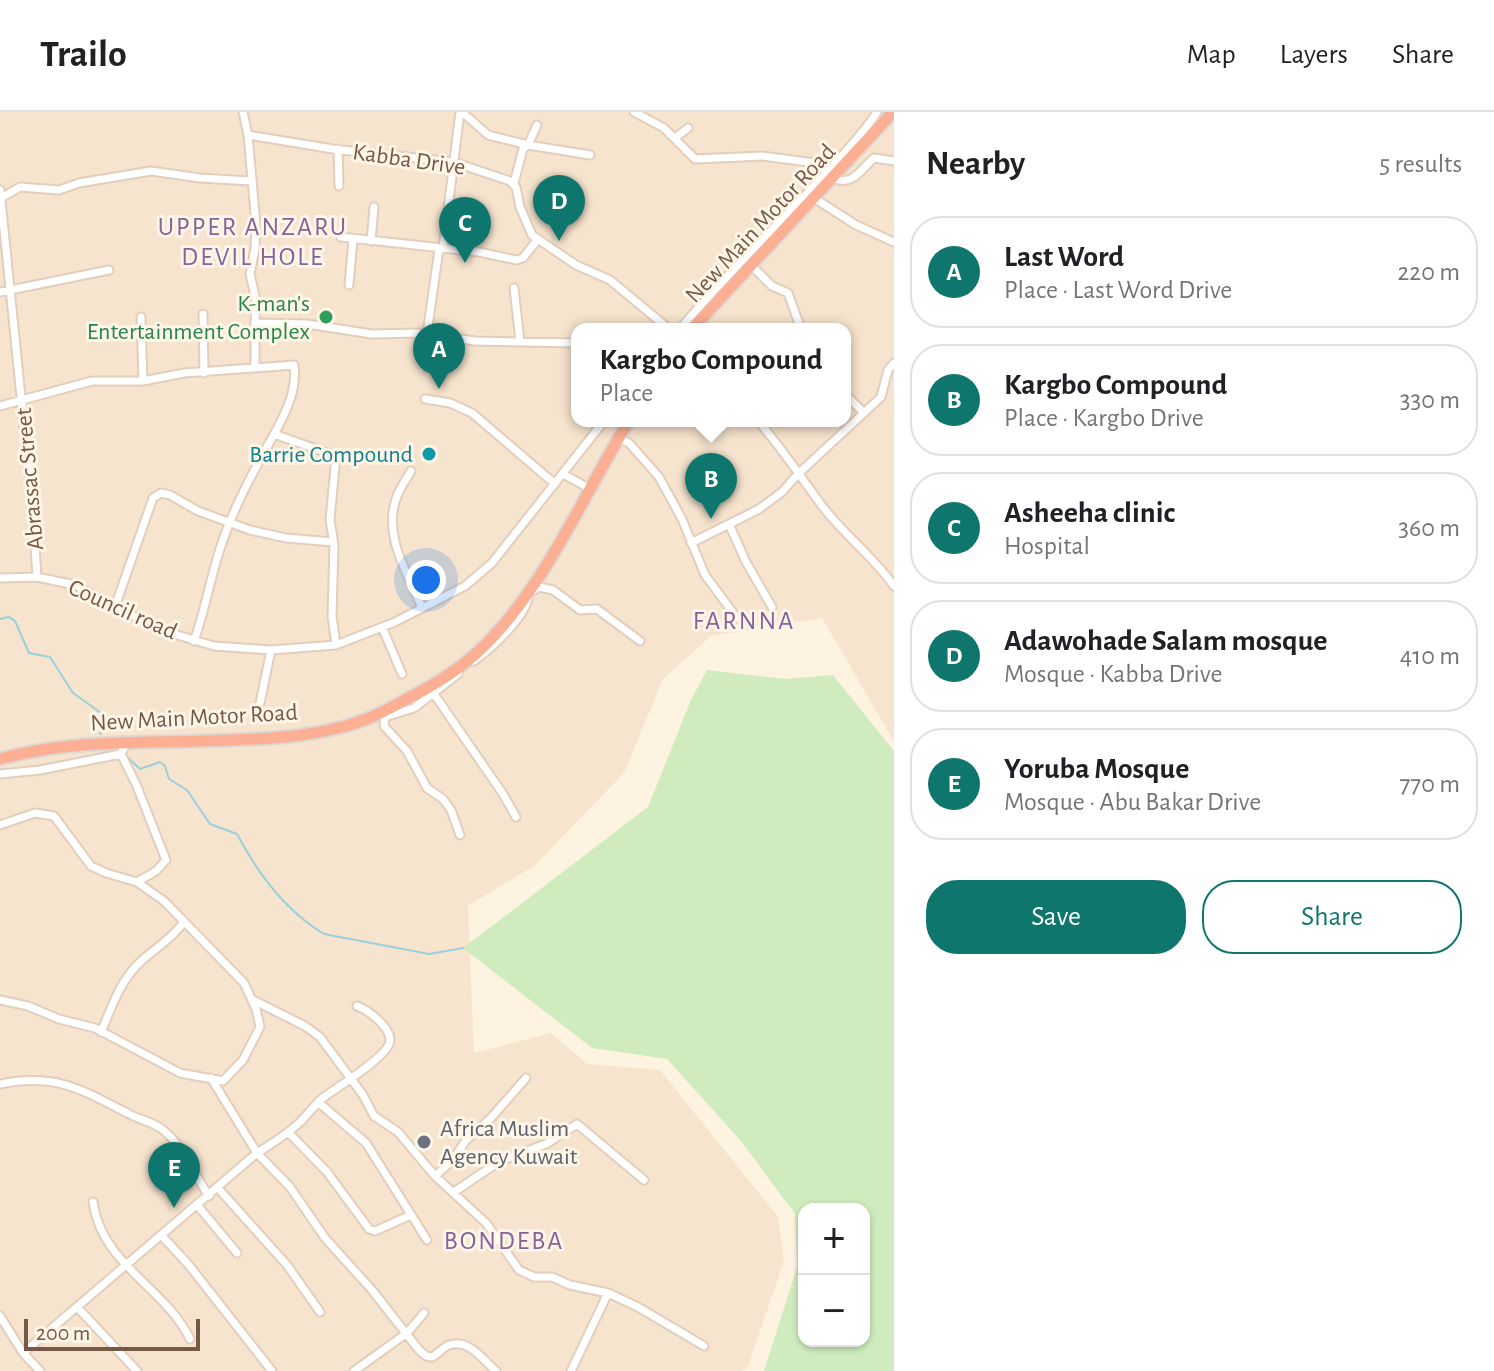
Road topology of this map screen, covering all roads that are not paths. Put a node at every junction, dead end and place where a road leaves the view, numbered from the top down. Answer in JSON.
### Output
{"nodes":[{"id":1,"x":243,"y":112,"type":"edge"},
{"id":2,"x":461,"y":112,"type":"edge"},
{"id":3,"x":634,"y":112,"type":"edge"},
{"id":4,"x":877,"y":112,"type":"edge"},
{"id":5,"x":893,"y":112,"type":"edge"},
{"id":6,"x":894,"y":118,"type":"edge"},
{"id":7,"x":537,"y":125,"type":"dead end"},
{"id":8,"x":688,"y":128,"type":"dead end"},
{"id":9,"x":248,"y":135,"type":"junction"},
{"id":10,"x":675,"y":138,"type":"junction"},
{"id":11,"x":528,"y":145,"type":"junction"},
{"id":12,"x":338,"y":149,"type":"junction"},
{"id":13,"x":590,"y":155,"type":"dead end"},
{"id":14,"x":894,"y":161,"type":"edge"},
{"id":15,"x":453,"y":162,"type":"junction"},
{"id":16,"x":832,"y":176,"type":"junction"},
{"id":17,"x":251,"y":181,"type":"junction"},
{"id":18,"x":514,"y":183,"type":"junction"},
{"id":19,"x":339,"y":186,"type":"dead end"},
{"id":20,"x":0,"y":190,"type":"edge"},
{"id":21,"x":1,"y":198,"type":"edge"},
{"id":22,"x":817,"y":200,"type":"junction"},
{"id":23,"x":374,"y":207,"type":"dead end"},
{"id":24,"x":341,"y":237,"type":"dead end"},
{"id":25,"x":353,"y":239,"type":"junction"},
{"id":26,"x":538,"y":239,"type":"junction"},
{"id":27,"x":371,"y":241,"type":"junction"},
{"id":28,"x":894,"y":242,"type":"edge"},
{"id":29,"x":441,"y":249,"type":"junction"},
{"id":30,"x":750,"y":263,"type":"junction"},
{"id":31,"x":109,"y":270,"type":"dead end"},
{"id":32,"x":349,"y":285,"type":"dead end"},
{"id":33,"x":514,"y":288,"type":"dead end"},
{"id":34,"x":10,"y":289,"type":"junction"},
{"id":35,"x":0,"y":292,"type":"edge"},
{"id":36,"x":203,"y":314,"type":"dead end"},
{"id":37,"x":141,"y":317,"type":"dead end"},
{"id":38,"x":255,"y":323,"type":"junction"},
{"id":39,"x":662,"y":323,"type":"edge"},
{"id":40,"x":685,"y":323,"type":"edge"},
{"id":41,"x":697,"y":323,"type":"edge"},
{"id":42,"x":704,"y":323,"type":"edge"},
{"id":43,"x":799,"y":323,"type":"edge"},
{"id":44,"x":427,"y":334,"type":"junction"},
{"id":45,"x":520,"y":341,"type":"junction"},
{"id":46,"x":571,"y":343,"type":"edge"},
{"id":47,"x":894,"y":363,"type":"edge"},
{"id":48,"x":255,"y":366,"type":"junction"},
{"id":49,"x":204,"y":373,"type":"junction"},
{"id":50,"x":143,"y":381,"type":"junction"},
{"id":51,"x":425,"y":399,"type":"dead end"},
{"id":52,"x":851,"y":400,"type":"edge"},
{"id":53,"x":22,"y":401,"type":"junction"},
{"id":54,"x":0,"y":406,"type":"edge"},
{"id":55,"x":864,"y":413,"type":"junction"},
{"id":56,"x":851,"y":425,"type":"edge"},
{"id":57,"x":599,"y":427,"type":"edge"},
{"id":58,"x":619,"y":427,"type":"edge"},
{"id":59,"x":625,"y":427,"type":"edge"},
{"id":60,"x":763,"y":427,"type":"edge"},
{"id":61,"x":849,"y":427,"type":"edge"},
{"id":62,"x":274,"y":434,"type":"junction"},
{"id":63,"x":618,"y":438,"type":"junction"},
{"id":64,"x":411,"y":471,"type":"dead end"},
{"id":65,"x":563,"y":474,"type":"junction"},
{"id":66,"x":798,"y":474,"type":"junction"},
{"id":67,"x":555,"y":484,"type":"junction"},
{"id":68,"x":585,"y":486,"type":"junction"},
{"id":69,"x":230,"y":523,"type":"junction"},
{"id":70,"x":729,"y":524,"type":"junction"},
{"id":71,"x":333,"y":542,"type":"junction"},
{"id":72,"x":691,"y":543,"type":"junction"},
{"id":73,"x":37,"y":577,"type":"junction"},
{"id":74,"x":0,"y":578,"type":"edge"},
{"id":75,"x":894,"y":586,"type":"edge"},
{"id":76,"x":529,"y":592,"type":"junction"},
{"id":77,"x":116,"y":604,"type":"junction"},
{"id":78,"x":772,"y":607,"type":"dead end"},
{"id":79,"x":422,"y":608,"type":"junction"},
{"id":80,"x":737,"y":618,"type":"dead end"},
{"id":81,"x":382,"y":627,"type":"junction"},
{"id":82,"x":194,"y":641,"type":"junction"},
{"id":83,"x":640,"y":641,"type":"dead end"},
{"id":84,"x":336,"y":645,"type":"junction"},
{"id":85,"x":271,"y":650,"type":"junction"},
{"id":86,"x":402,"y":674,"type":"dead end"},
{"id":87,"x":434,"y":694,"type":"junction"},
{"id":88,"x":260,"y":703,"type":"dead end"},
{"id":89,"x":383,"y":715,"type":"junction"},
{"id":90,"x":127,"y":742,"type":"junction"},
{"id":91,"x":121,"y":754,"type":"junction"},
{"id":92,"x":0,"y":757,"type":"edge"},
{"id":93,"x":0,"y":774,"type":"edge"},
{"id":94,"x":516,"y":817,"type":"dead end"},
{"id":95,"x":0,"y":825,"type":"edge"},
{"id":96,"x":460,"y":835,"type":"dead end"},
{"id":97,"x":137,"y":882,"type":"junction"},
{"id":98,"x":184,"y":922,"type":"junction"},
{"id":99,"x":0,"y":1000,"type":"edge"},
{"id":100,"x":253,"y":1000,"type":"junction"},
{"id":101,"x":357,"y":1006,"type":"dead end"},
{"id":102,"x":101,"y":1032,"type":"junction"},
{"id":103,"x":211,"y":1078,"type":"junction"},
{"id":104,"x":526,"y":1078,"type":"dead end"},
{"id":105,"x":352,"y":1079,"type":"junction"},
{"id":106,"x":0,"y":1084,"type":"edge"},
{"id":107,"x":318,"y":1102,"type":"junction"},
{"id":108,"x":288,"y":1132,"type":"junction"},
{"id":109,"x":257,"y":1153,"type":"junction"},
{"id":110,"x":435,"y":1176,"type":"junction"},
{"id":111,"x":644,"y":1180,"type":"dead end"},
{"id":112,"x":218,"y":1188,"type":"junction"},
{"id":113,"x":454,"y":1192,"type":"junction"},
{"id":114,"x":209,"y":1196,"type":"junction"},
{"id":115,"x":93,"y":1202,"type":"dead end"},
{"id":116,"x":198,"y":1206,"type":"junction"},
{"id":117,"x":411,"y":1215,"type":"junction"},
{"id":118,"x":161,"y":1235,"type":"junction"},
{"id":119,"x":427,"y":1240,"type":"dead end"},
{"id":120,"x":237,"y":1253,"type":"dead end"},
{"id":121,"x":126,"y":1264,"type":"junction"},
{"id":122,"x":608,"y":1293,"type":"junction"},
{"id":123,"x":78,"y":1308,"type":"junction"},
{"id":124,"x":320,"y":1312,"type":"dead end"},
{"id":125,"x":424,"y":1313,"type":"dead end"},
{"id":126,"x":0,"y":1316,"type":"edge"},
{"id":127,"x":407,"y":1333,"type":"junction"},
{"id":128,"x":190,"y":1339,"type":"dead end"},
{"id":129,"x":704,"y":1346,"type":"dead end"},
{"id":130,"x":23,"y":1353,"type":"junction"},
{"id":131,"x":40,"y":1371,"type":"edge"},
{"id":132,"x":137,"y":1371,"type":"edge"},
{"id":133,"x":272,"y":1371,"type":"edge"},
{"id":134,"x":354,"y":1371,"type":"edge"},
{"id":135,"x":496,"y":1371,"type":"edge"},
{"id":136,"x":571,"y":1371,"type":"edge"}],
"edges":[{"from":1,"to":9,"type":"street"},
{"from":2,"to":11,"type":"street"},
{"from":2,"to":15,"type":"street"},
{"from":3,"to":10,"type":"street"},
{"from":4,"to":16,"type":"street"},
{"from":5,"to":16,"type":"highway","name":"New Main Motor Road"},
{"from":6,"to":16,"type":"highway","name":"New Main Motor Road"},
{"from":7,"to":11,"type":"street"},
{"from":8,"to":10,"type":"street"},
{"from":9,"to":12,"type":"street","name":"Kabba Drive"},
{"from":9,"to":17,"type":"street"},
{"from":10,"to":16,"type":"street"},
{"from":11,"to":13,"type":"street"},
{"from":11,"to":18,"type":"street"},
{"from":12,"to":15,"type":"street","name":"Kabba Drive"},
{"from":12,"to":19,"type":"street"},
{"from":14,"to":16,"type":"street"},
{"from":15,"to":18,"type":"street","name":"Kabba Drive"},
{"from":15,"to":29,"type":"street"},
{"from":16,"to":22,"type":"highway","name":"New Main Motor Road"},
{"from":16,"to":30,"type":"highway","name":"New Main Motor Road"},
{"from":17,"to":21,"type":"street"},
{"from":17,"to":38,"type":"street"},
{"from":18,"to":26,"type":"street"},
{"from":20,"to":21,"type":"street","name":"Abrassac Street"},
{"from":21,"to":34,"type":"street","name":"Abrassac Street"},
{"from":22,"to":28,"type":"street"},
{"from":22,"to":30,"type":"highway","name":"New Main Motor Road"},
{"from":23,"to":27,"type":"street"},
{"from":24,"to":25,"type":"street"},
{"from":25,"to":27,"type":"street"},
{"from":25,"to":32,"type":"street"},
{"from":26,"to":29,"type":"street"},
{"from":26,"to":39,"type":"street"},
{"from":27,"to":29,"type":"street"},
{"from":29,"to":44,"type":"street"},
{"from":30,"to":40,"type":"street"},
{"from":30,"to":41,"type":"highway","name":"New Main Motor Road"},
{"from":30,"to":42,"type":"highway","name":"New Main Motor Road"},
{"from":30,"to":43,"type":"street"},
{"from":31,"to":34,"type":"street"},
{"from":33,"to":45,"type":"street"},
{"from":34,"to":35,"type":"street"},
{"from":34,"to":53,"type":"street","name":"Abrassac Street"},
{"from":36,"to":49,"type":"street"},
{"from":37,"to":50,"type":"street"},
{"from":38,"to":44,"type":"street"},
{"from":38,"to":48,"type":"street"},
{"from":44,"to":45,"type":"street"},
{"from":45,"to":46,"type":"street"},
{"from":47,"to":55,"type":"street"},
{"from":48,"to":49,"type":"street"},
{"from":48,"to":62,"type":"street"},
{"from":49,"to":50,"type":"street"},
{"from":50,"to":53,"type":"street"},
{"from":51,"to":67,"type":"street"},
{"from":52,"to":55,"type":"street"},
{"from":53,"to":54,"type":"street"},
{"from":53,"to":73,"type":"street","name":"Abrassac Street"},
{"from":55,"to":56,"type":"street"},
{"from":57,"to":65,"type":"street","name":"Council road"},
{"from":58,"to":68,"type":"highway","name":"New Main Motor Road"},
{"from":59,"to":63,"type":"highway","name":"New Main Motor Road"},
{"from":60,"to":66,"type":"street"},
{"from":61,"to":66,"type":"street"},
{"from":62,"to":69,"type":"street"},
{"from":62,"to":71,"type":"street"},
{"from":63,"to":72,"type":"street"},
{"from":63,"to":76,"type":"highway","name":"New Main Motor Road"},
{"from":64,"to":79,"type":"street"},
{"from":65,"to":67,"type":"street","name":"Council road"},
{"from":65,"to":68,"type":"street"},
{"from":66,"to":70,"type":"street"},
{"from":66,"to":75,"type":"street"},
{"from":67,"to":79,"type":"street","name":"Council road"},
{"from":68,"to":92,"type":"highway","name":"New Main Motor Road"},
{"from":69,"to":71,"type":"street"},
{"from":69,"to":77,"type":"street"},
{"from":69,"to":82,"type":"street"},
{"from":70,"to":72,"type":"street"},
{"from":70,"to":78,"type":"street"},
{"from":71,"to":84,"type":"street"},
{"from":72,"to":80,"type":"street"},
{"from":73,"to":74,"type":"street","name":"Council road"},
{"from":73,"to":77,"type":"street","name":"Council road"},
{"from":76,"to":83,"type":"street"},
{"from":76,"to":87,"type":"street"},
{"from":76,"to":89,"type":"highway","name":"New Main Motor Road"},
{"from":77,"to":82,"type":"street","name":"Council road"},
{"from":79,"to":81,"type":"street","name":"Council road"},
{"from":81,"to":84,"type":"street","name":"Council road"},
{"from":81,"to":86,"type":"street"},
{"from":82,"to":85,"type":"street","name":"Council road"},
{"from":84,"to":85,"type":"street","name":"Council road"},
{"from":85,"to":88,"type":"street"},
{"from":87,"to":89,"type":"street"},
{"from":87,"to":94,"type":"street"},
{"from":89,"to":90,"type":"highway","name":"New Main Motor Road"},
{"from":89,"to":96,"type":"street"},
{"from":90,"to":91,"type":"street"},
{"from":90,"to":92,"type":"highway","name":"New Main Motor Road"},
{"from":91,"to":93,"type":"street"},
{"from":91,"to":97,"type":"street"},
{"from":95,"to":97,"type":"street"},
{"from":97,"to":98,"type":"street"},
{"from":98,"to":100,"type":"street"},
{"from":98,"to":102,"type":"street"},
{"from":99,"to":102,"type":"street"},
{"from":100,"to":103,"type":"street"},
{"from":100,"to":105,"type":"street"},
{"from":101,"to":105,"type":"street"},
{"from":102,"to":103,"type":"street"},
{"from":103,"to":109,"type":"street"},
{"from":104,"to":110,"type":"street"},
{"from":105,"to":107,"type":"street"},
{"from":105,"to":110,"type":"street"},
{"from":106,"to":114,"type":"street"},
{"from":107,"to":108,"type":"street"},
{"from":107,"to":117,"type":"street"},
{"from":108,"to":109,"type":"street"},
{"from":108,"to":117,"type":"street"},
{"from":109,"to":112,"type":"street"},
{"from":109,"to":127,"type":"street"},
{"from":110,"to":113,"type":"street"},
{"from":111,"to":113,"type":"street"},
{"from":112,"to":114,"type":"street"},
{"from":112,"to":124,"type":"street"},
{"from":113,"to":122,"type":"street"},
{"from":114,"to":116,"type":"street"},
{"from":115,"to":121,"type":"street"},
{"from":116,"to":118,"type":"street"},
{"from":116,"to":120,"type":"street"},
{"from":117,"to":119,"type":"street"},
{"from":118,"to":121,"type":"street"},
{"from":118,"to":133,"type":"street"},
{"from":121,"to":123,"type":"street"},
{"from":121,"to":128,"type":"street"},
{"from":122,"to":129,"type":"street"},
{"from":122,"to":136,"type":"street"},
{"from":123,"to":130,"type":"street"},
{"from":123,"to":132,"type":"street"},
{"from":125,"to":127,"type":"street"},
{"from":126,"to":130,"type":"street"},
{"from":127,"to":134,"type":"street"},
{"from":127,"to":135,"type":"street"},
{"from":130,"to":131,"type":"street"}]}
